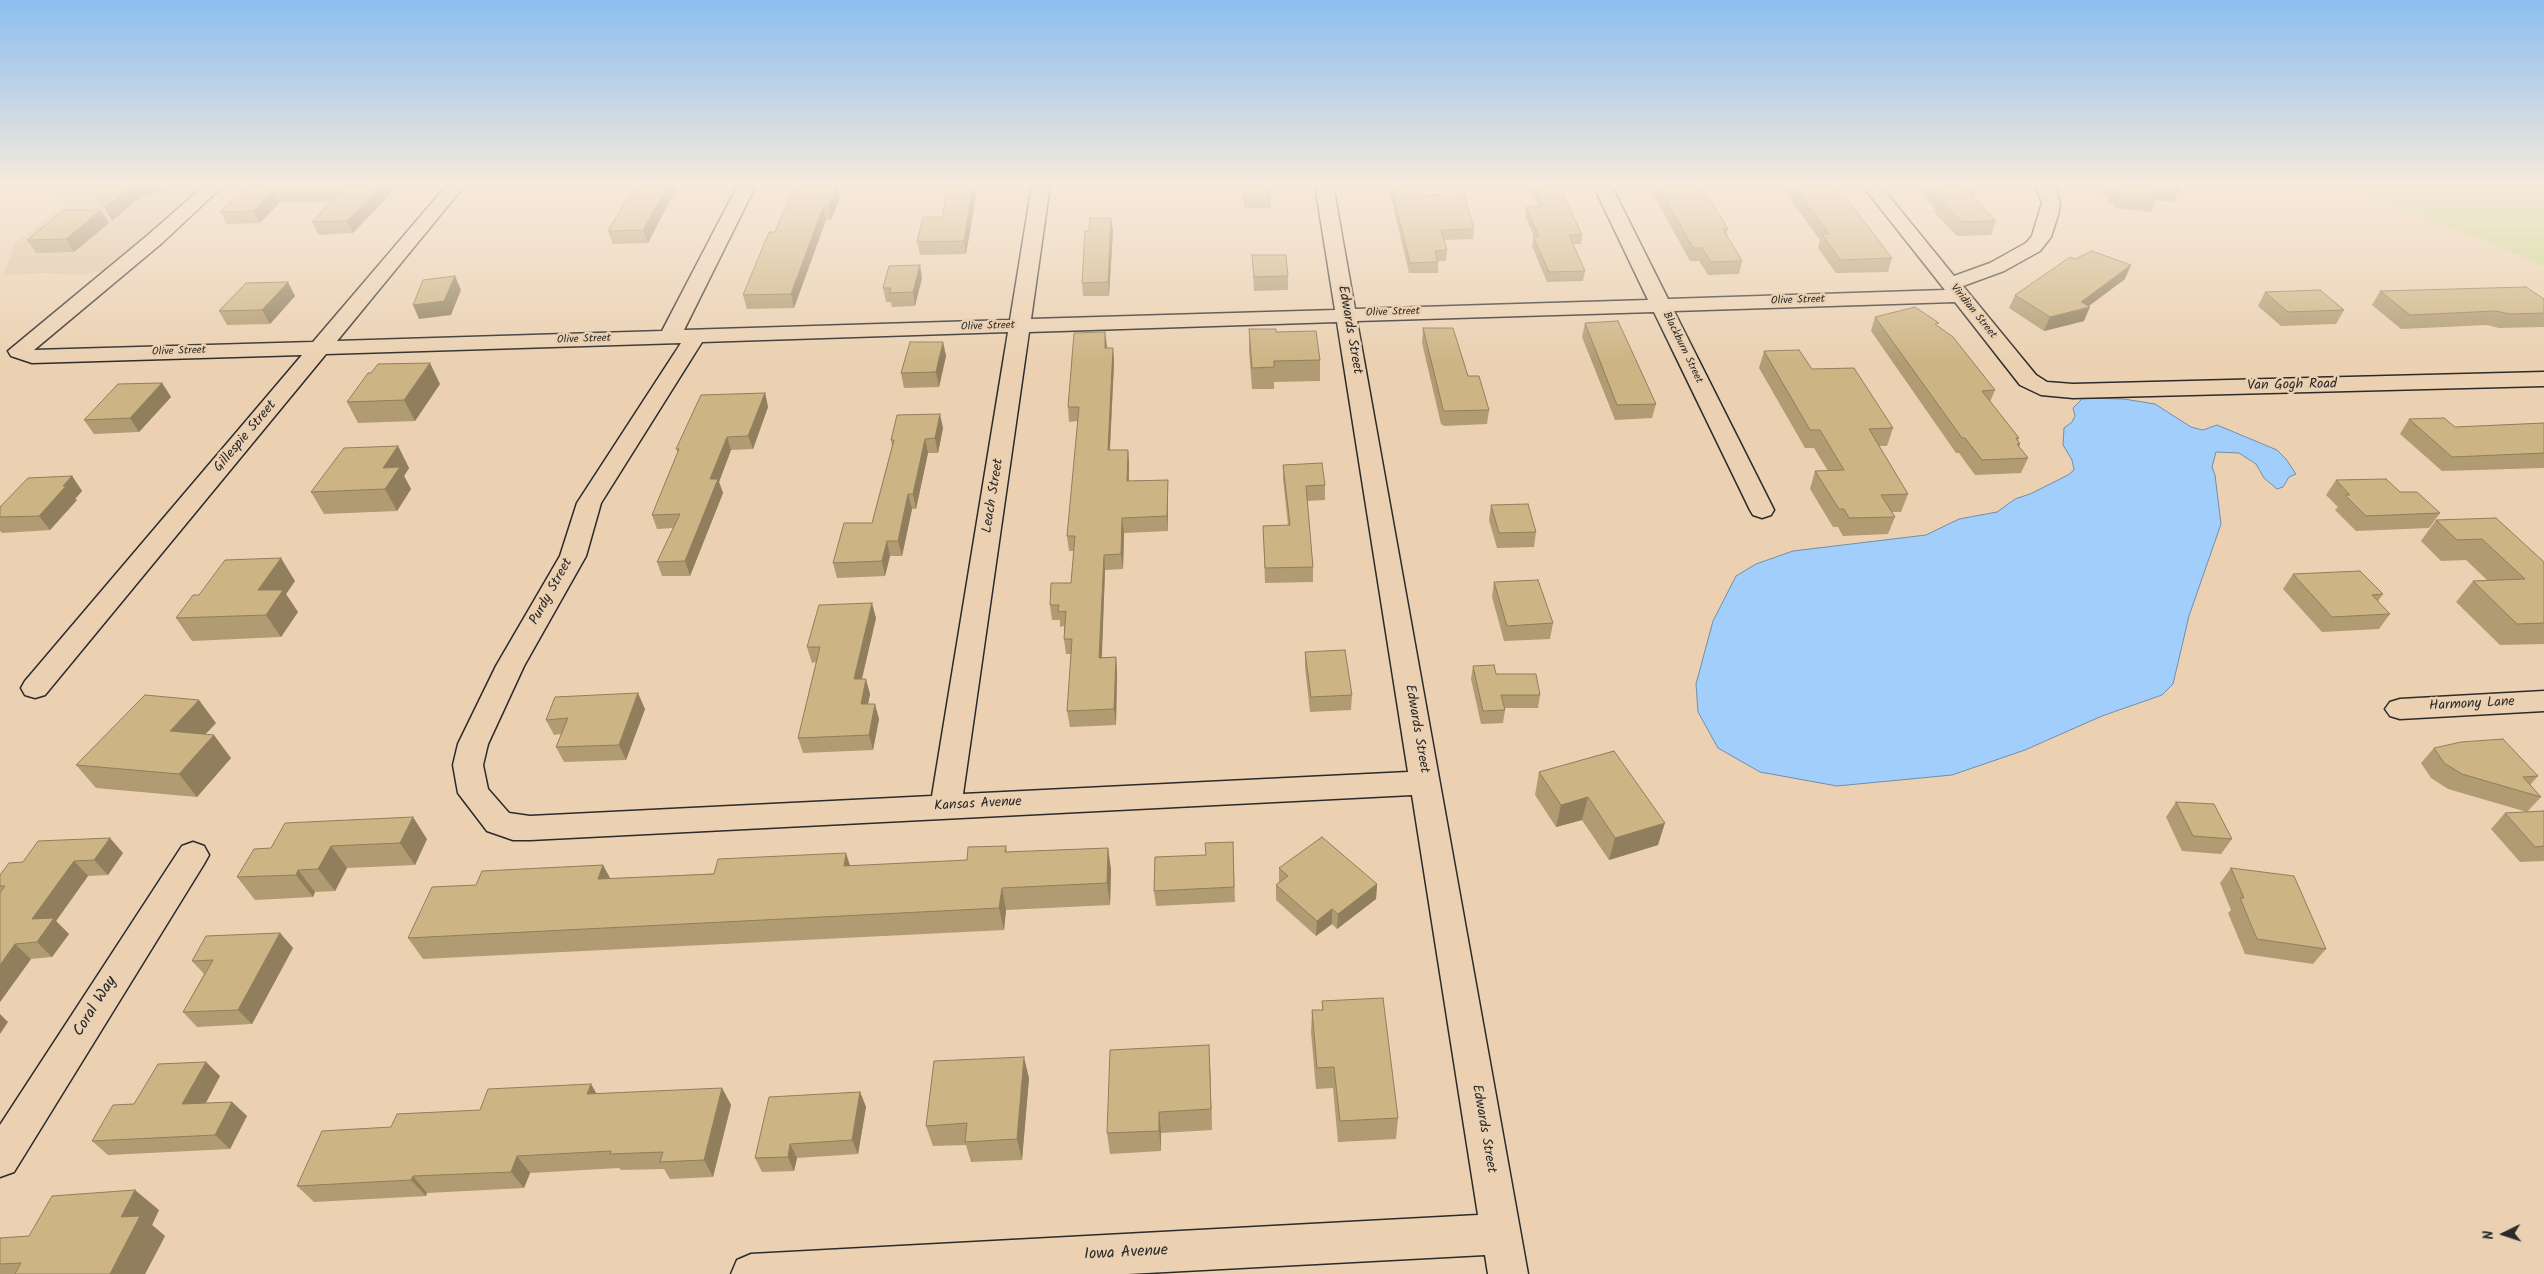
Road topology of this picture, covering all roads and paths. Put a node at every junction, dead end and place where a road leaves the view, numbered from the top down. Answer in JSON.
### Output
{"nodes":[{"id":1,"x":148,"y":244,"type":"edge"},
{"id":2,"x":407,"y":244,"type":"edge"},
{"id":3,"x":722,"y":244,"type":"edge"},
{"id":4,"x":1032,"y":244,"type":"edge"},
{"id":5,"x":1334,"y":244,"type":"edge"},
{"id":6,"x":1631,"y":244,"type":"edge"},
{"id":7,"x":1919,"y":244,"type":"edge"},
{"id":8,"x":2035,"y":244,"type":"edge"},
{"id":9,"x":1955,"y":290,"type":"junction"},
{"id":10,"x":1661,"y":306,"type":"junction"},
{"id":11,"x":1346,"y":314,"type":"junction"},
{"id":12,"x":1020,"y":326,"type":"junction"},
{"id":13,"x":682,"y":337,"type":"junction"},
{"id":14,"x":321,"y":348,"type":"junction"},
{"id":15,"x":2544,"y":379,"type":"edge"},
{"id":16,"x":2041,"y":388,"type":"joint"},
{"id":17,"x":1762,"y":510,"type":"dead end"},
{"id":18,"x":35,"y":688,"type":"dead end"},
{"id":19,"x":2544,"y":701,"type":"edge"},
{"id":20,"x":2400,"y":709,"type":"dead end"},
{"id":21,"x":1425,"y":783,"type":"junction"},
{"id":22,"x":946,"y":807,"type":"junction"},
{"id":23,"x":530,"y":828,"type":"joint"},
{"id":24,"x":193,"y":855,"type":"dead end"},
{"id":25,"x":0,"y":1159,"type":"edge"},
{"id":26,"x":1501,"y":1234,"type":"junction"},
{"id":27,"x":751,"y":1274,"type":"edge"},
{"id":28,"x":1508,"y":1274,"type":"edge"}],
"edges":[{"from":1,"to":14,"type":"street","name":"Olive Street"},
{"from":2,"to":14,"type":"street","name":"Gillespie Street"},
{"from":3,"to":13,"type":"street","name":"Purdy Street"},
{"from":4,"to":12,"type":"street","name":"Leach Street"},
{"from":5,"to":11,"type":"street","name":"Edwards Street"},
{"from":6,"to":10,"type":"street","name":"Blackburn Street"},
{"from":7,"to":9,"type":"street","name":"Viridian Street"},
{"from":8,"to":9,"type":"street","name":"Olive Street"},
{"from":9,"to":10,"type":"street","name":"Olive Street"},
{"from":9,"to":16,"type":"street","name":"Viridian Street"},
{"from":10,"to":11,"type":"street","name":"Olive Street"},
{"from":10,"to":17,"type":"street","name":"Blackburn Street"},
{"from":11,"to":12,"type":"street","name":"Olive Street"},
{"from":11,"to":21,"type":"street","name":"Edwards Street"},
{"from":12,"to":13,"type":"street","name":"Olive Street"},
{"from":12,"to":22,"type":"street","name":"Leach Street"},
{"from":13,"to":14,"type":"street","name":"Olive Street"},
{"from":13,"to":23,"type":"street","name":"Purdy Street"},
{"from":14,"to":18,"type":"street","name":"Gillespie Street"},
{"from":15,"to":16,"type":"street","name":"Van Gogh Road"},
{"from":19,"to":20,"type":"street","name":"Harmony Lane"},
{"from":21,"to":22,"type":"street","name":"Kansas Avenue"},
{"from":21,"to":26,"type":"street","name":"Edwards Street"},
{"from":22,"to":23,"type":"street","name":"Kansas Avenue"},
{"from":24,"to":25,"type":"street","name":"Coral Way"},
{"from":26,"to":27,"type":"street","name":"Iowa Avenue"},
{"from":26,"to":28,"type":"street","name":"Edwards Street"}]}
